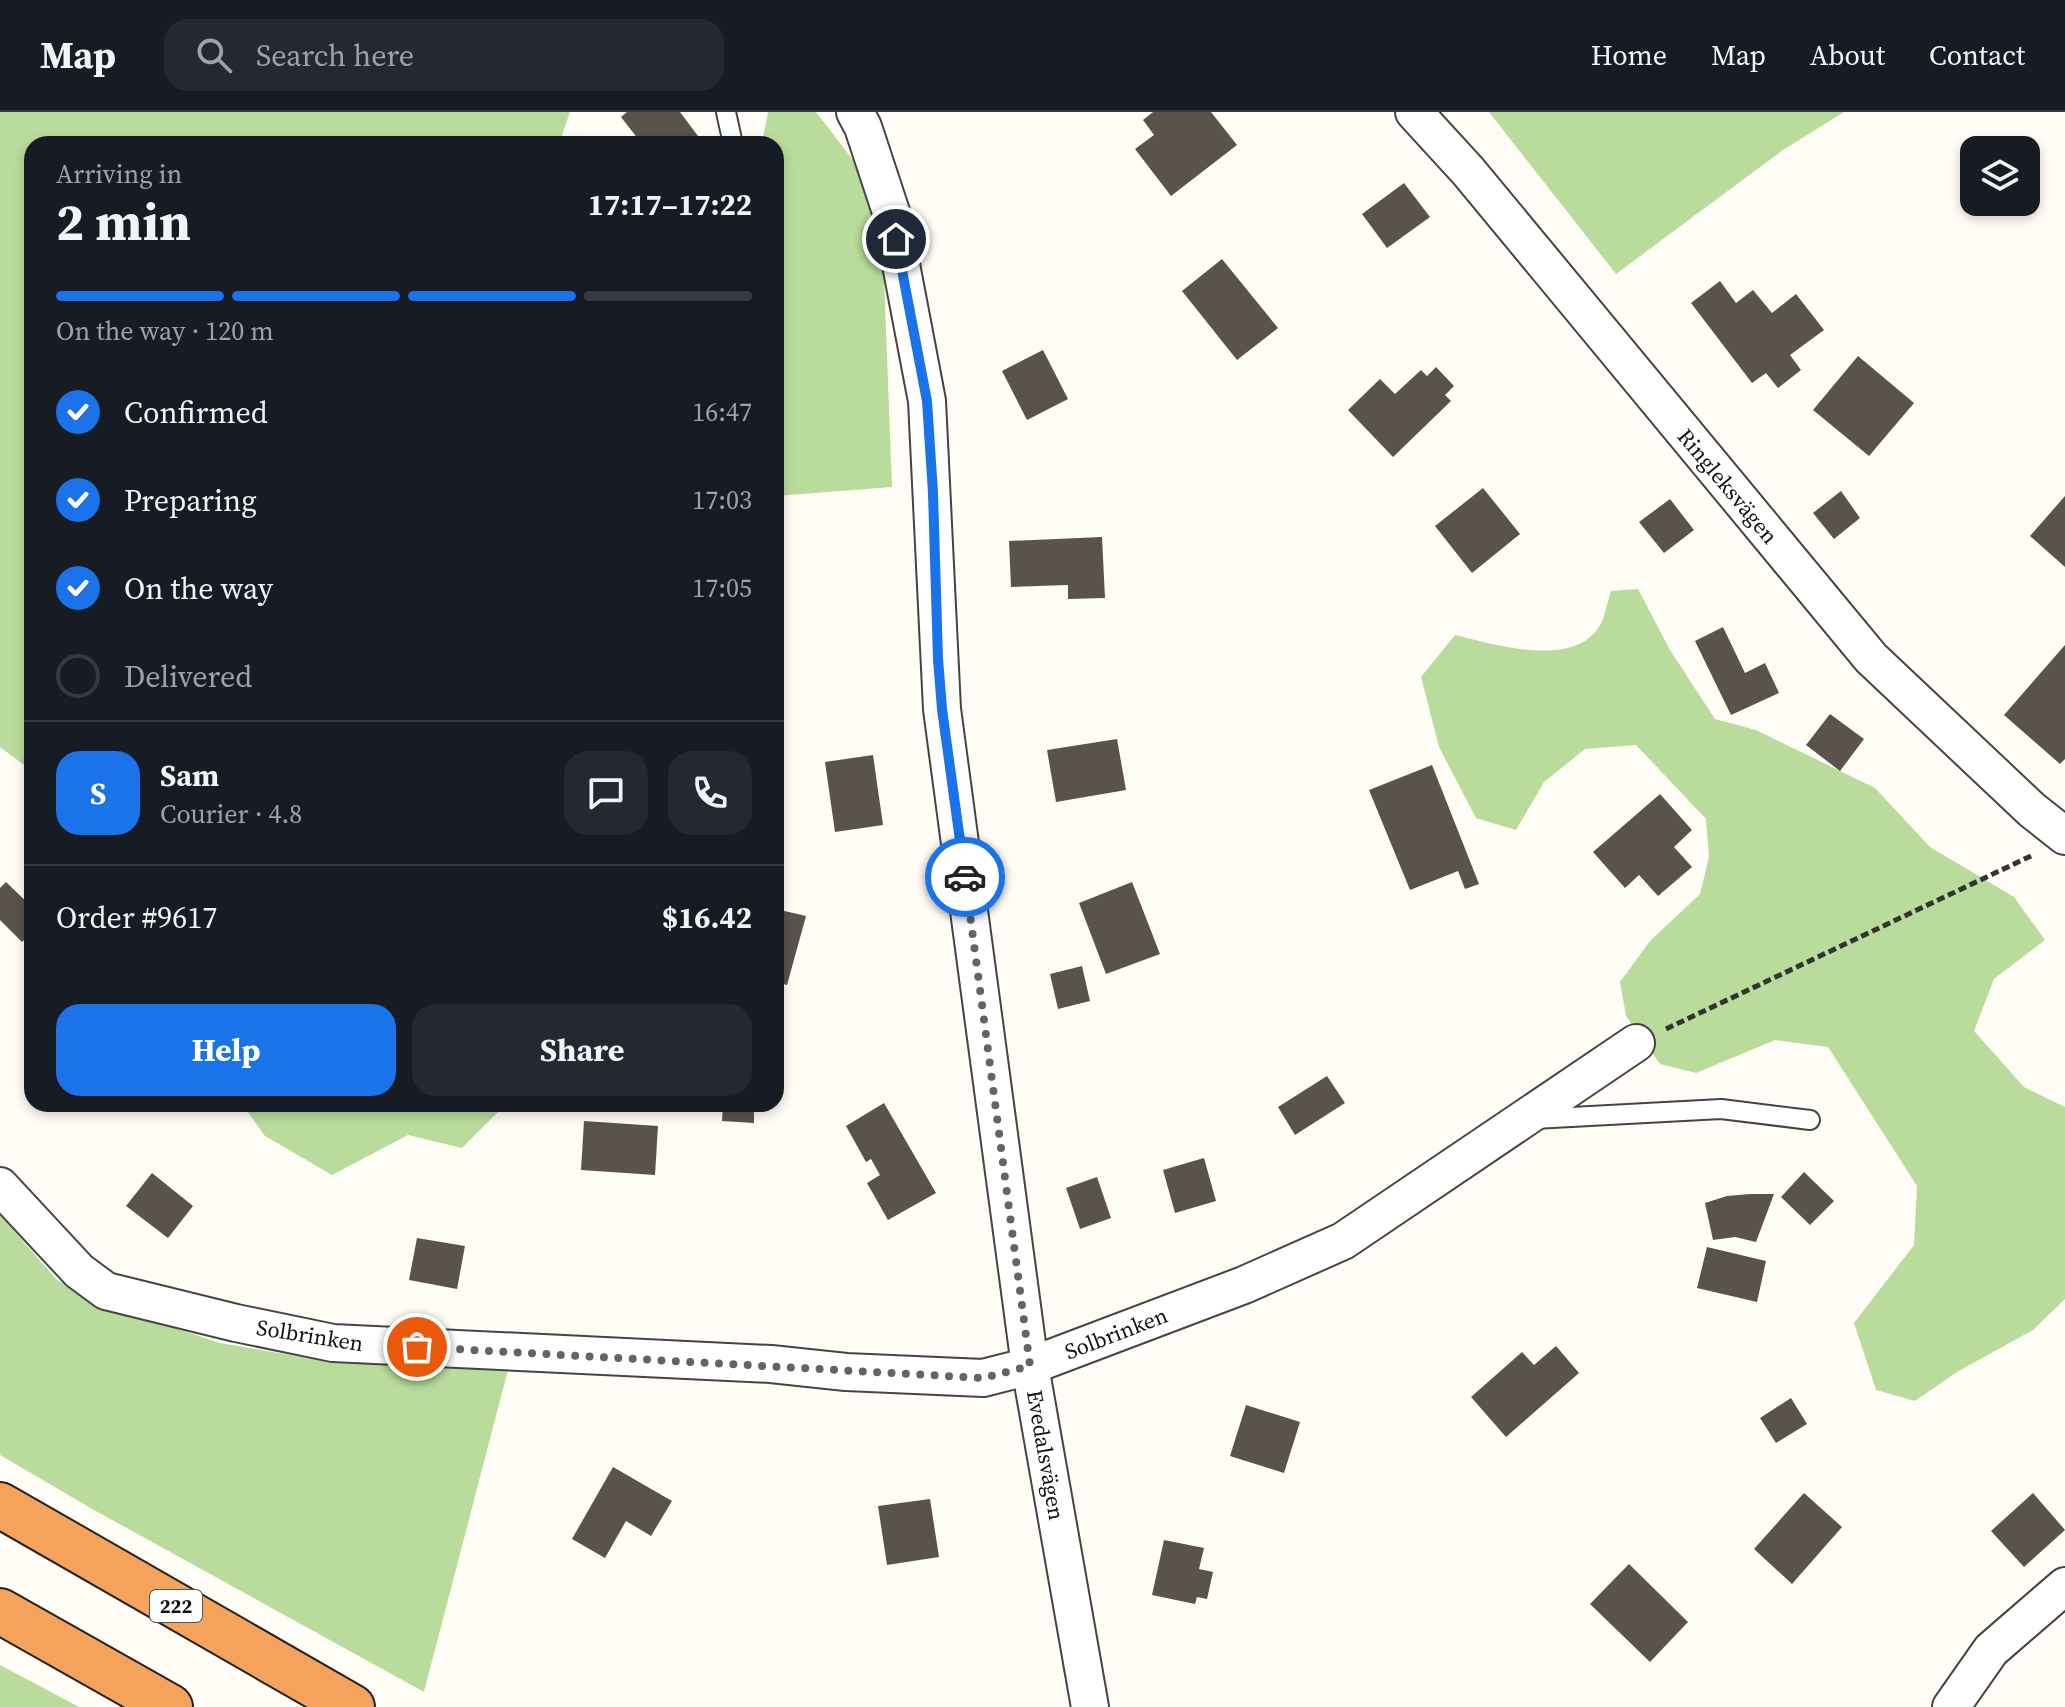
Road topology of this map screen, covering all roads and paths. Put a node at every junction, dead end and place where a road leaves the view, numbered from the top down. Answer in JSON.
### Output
{"nodes":[{"id":1,"x":726,"y":112,"type":"edge"},
{"id":2,"x":855,"y":112,"type":"edge"},
{"id":3,"x":1414,"y":112,"type":"edge"},
{"id":4,"x":731,"y":136,"type":"edge"},
{"id":5,"x":2051,"y":845,"type":"edge"},
{"id":6,"x":1636,"y":1043,"type":"joint"},
{"id":7,"x":1519,"y":1120,"type":"junction"},
{"id":8,"x":1810,"y":1120,"type":"dead end"},
{"id":9,"x":0,"y":1186,"type":"edge"},
{"id":10,"x":1030,"y":1366,"type":"junction"},
{"id":11,"x":0,"y":1505,"type":"edge"},
{"id":12,"x":2065,"y":1586,"type":"edge"},
{"id":13,"x":0,"y":1611,"type":"edge"},
{"id":14,"x":170,"y":1707,"type":"edge"},
{"id":15,"x":352,"y":1707,"type":"edge"},
{"id":16,"x":1090,"y":1707,"type":"edge"},
{"id":17,"x":1951,"y":1707,"type":"edge"}],
"edges":[{"from":1,"to":4,"type":"lane"},
{"from":2,"to":10,"type":"street","name":"Evedalsvägen"},
{"from":3,"to":5,"type":"street","name":"Ringleksvägen"},
{"from":5,"to":6,"type":"path"},
{"from":6,"to":7,"type":"street","name":"Solbrinken"},
{"from":7,"to":8,"type":"lane"},
{"from":7,"to":10,"type":"street","name":"Solbrinken"},
{"from":9,"to":10,"type":"street","name":"Solbrinken"},
{"from":10,"to":16,"type":"street","name":"Evedalsvägen"},
{"from":11,"to":15,"type":"highway","number":"222"},
{"from":12,"to":17,"type":"street"},
{"from":13,"to":14,"type":"highway"}]}
